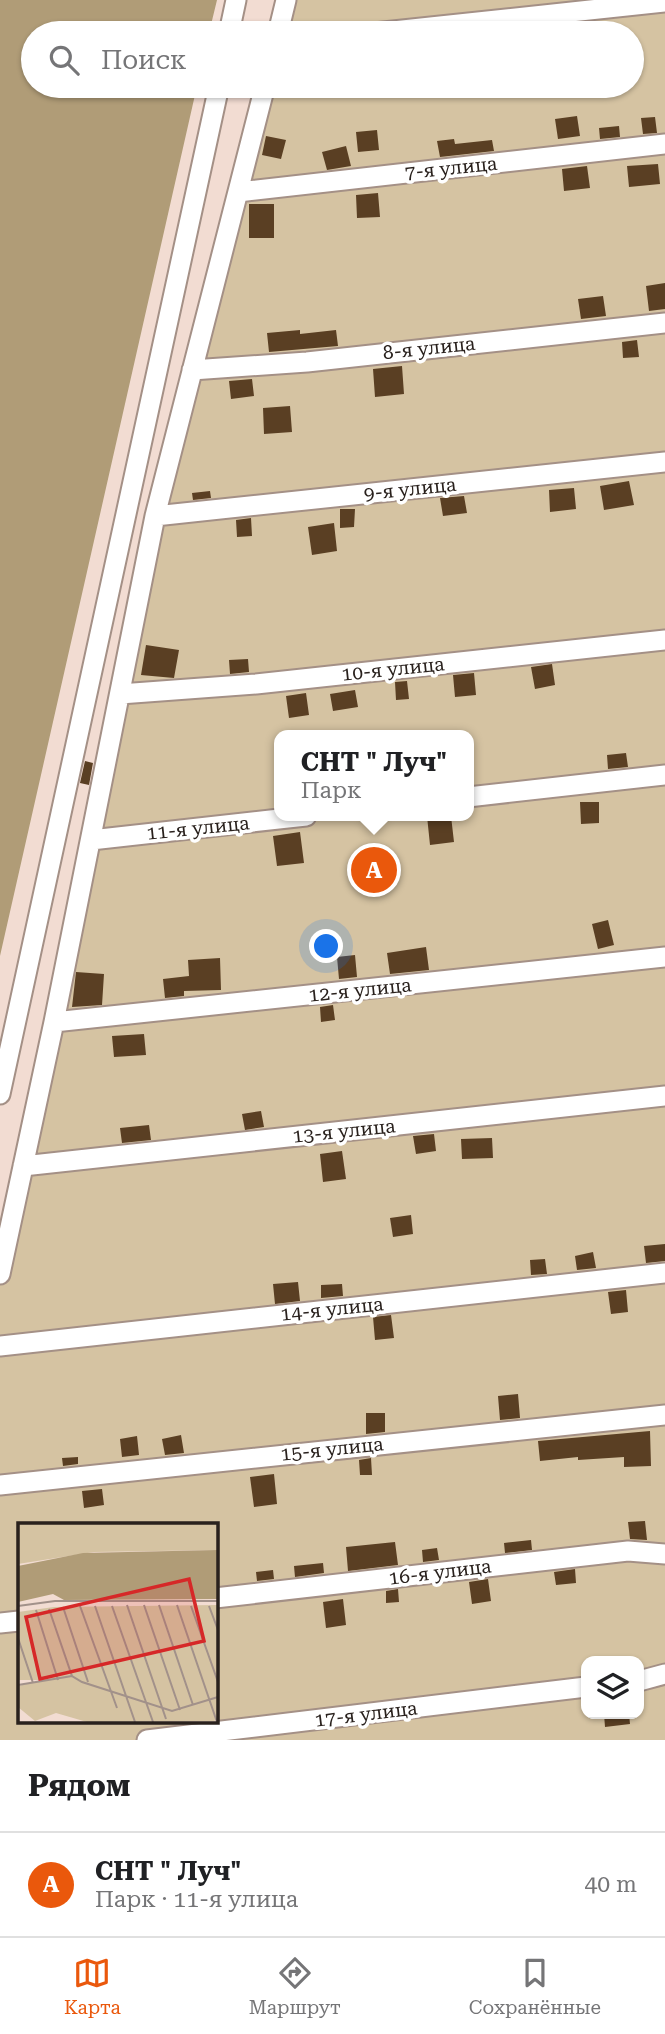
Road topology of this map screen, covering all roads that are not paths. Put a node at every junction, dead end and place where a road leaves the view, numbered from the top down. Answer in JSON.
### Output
{"nodes":[{"id":1,"x":236,"y":0,"type":"edge"},
{"id":2,"x":286,"y":0,"type":"edge"},
{"id":3,"x":665,"y":2,"type":"edge"},
{"id":4,"x":232,"y":21,"type":"edge"},
{"id":5,"x":281,"y":21,"type":"edge"},
{"id":6,"x":487,"y":21,"type":"edge"},
{"id":7,"x":216,"y":98,"type":"edge"},
{"id":8,"x":262,"y":98,"type":"edge"},
{"id":9,"x":665,"y":144,"type":"edge"},
{"id":10,"x":237,"y":192,"type":"junction"},
{"id":11,"x":665,"y":323,"type":"edge"},
{"id":12,"x":192,"y":370,"type":"junction"},
{"id":13,"x":665,"y":462,"type":"edge"},
{"id":14,"x":155,"y":516,"type":"junction"},
{"id":15,"x":665,"y":640,"type":"edge"},
{"id":16,"x":120,"y":694,"type":"junction"},
{"id":17,"x":665,"y":775,"type":"edge"},
{"id":18,"x":474,"y":796,"type":"edge"},
{"id":19,"x":274,"y":820,"type":"edge"},
{"id":20,"x":91,"y":840,"type":"junction"},
{"id":21,"x":665,"y":957,"type":"edge"},
{"id":22,"x":54,"y":1022,"type":"junction"},
{"id":23,"x":0,"y":1094,"type":"edge"},
{"id":24,"x":665,"y":1096,"type":"edge"},
{"id":25,"x":23,"y":1166,"type":"junction"},
{"id":26,"x":665,"y":1273,"type":"edge"},
{"id":27,"x":0,"y":1274,"type":"edge"},
{"id":28,"x":0,"y":1346,"type":"edge"},
{"id":29,"x":665,"y":1415,"type":"edge"},
{"id":30,"x":0,"y":1485,"type":"edge"},
{"id":31,"x":665,"y":1554,"type":"edge"},
{"id":32,"x":217,"y":1598,"type":"edge"},
{"id":33,"x":18,"y":1621,"type":"edge"},
{"id":34,"x":0,"y":1623,"type":"edge"},
{"id":35,"x":665,"y":1674,"type":"edge"},
{"id":36,"x":644,"y":1680,"type":"edge"},
{"id":37,"x":581,"y":1688,"type":"edge"},
{"id":38,"x":147,"y":1740,"type":"edge"}],
"edges":[{"from":1,"to":4,"type":"street"},
{"from":2,"to":5,"type":"street"},
{"from":3,"to":6,"type":"street"},
{"from":7,"to":23,"type":"street"},
{"from":8,"to":10,"type":"street"},
{"from":9,"to":10,"type":"street","name":"7-я улица"},
{"from":10,"to":12,"type":"street"},
{"from":11,"to":12,"type":"street","name":"8-я улица"},
{"from":12,"to":14,"type":"street"},
{"from":13,"to":14,"type":"street","name":"9-я улица"},
{"from":14,"to":16,"type":"street"},
{"from":15,"to":16,"type":"street","name":"10-я улица"},
{"from":16,"to":20,"type":"street"},
{"from":17,"to":18,"type":"street"},
{"from":19,"to":20,"type":"street","name":"11-я улица"},
{"from":20,"to":22,"type":"street"},
{"from":21,"to":22,"type":"street","name":"12-я улица"},
{"from":22,"to":25,"type":"street"},
{"from":24,"to":25,"type":"street","name":"13-я улица"},
{"from":25,"to":27,"type":"street"},
{"from":26,"to":28,"type":"street","name":"14-я улица"},
{"from":29,"to":30,"type":"street","name":"15-я улица"},
{"from":31,"to":32,"type":"street","name":"16-я улица"},
{"from":33,"to":34,"type":"street"},
{"from":35,"to":36,"type":"street"},
{"from":37,"to":38,"type":"street","name":"17-я улица"}]}
